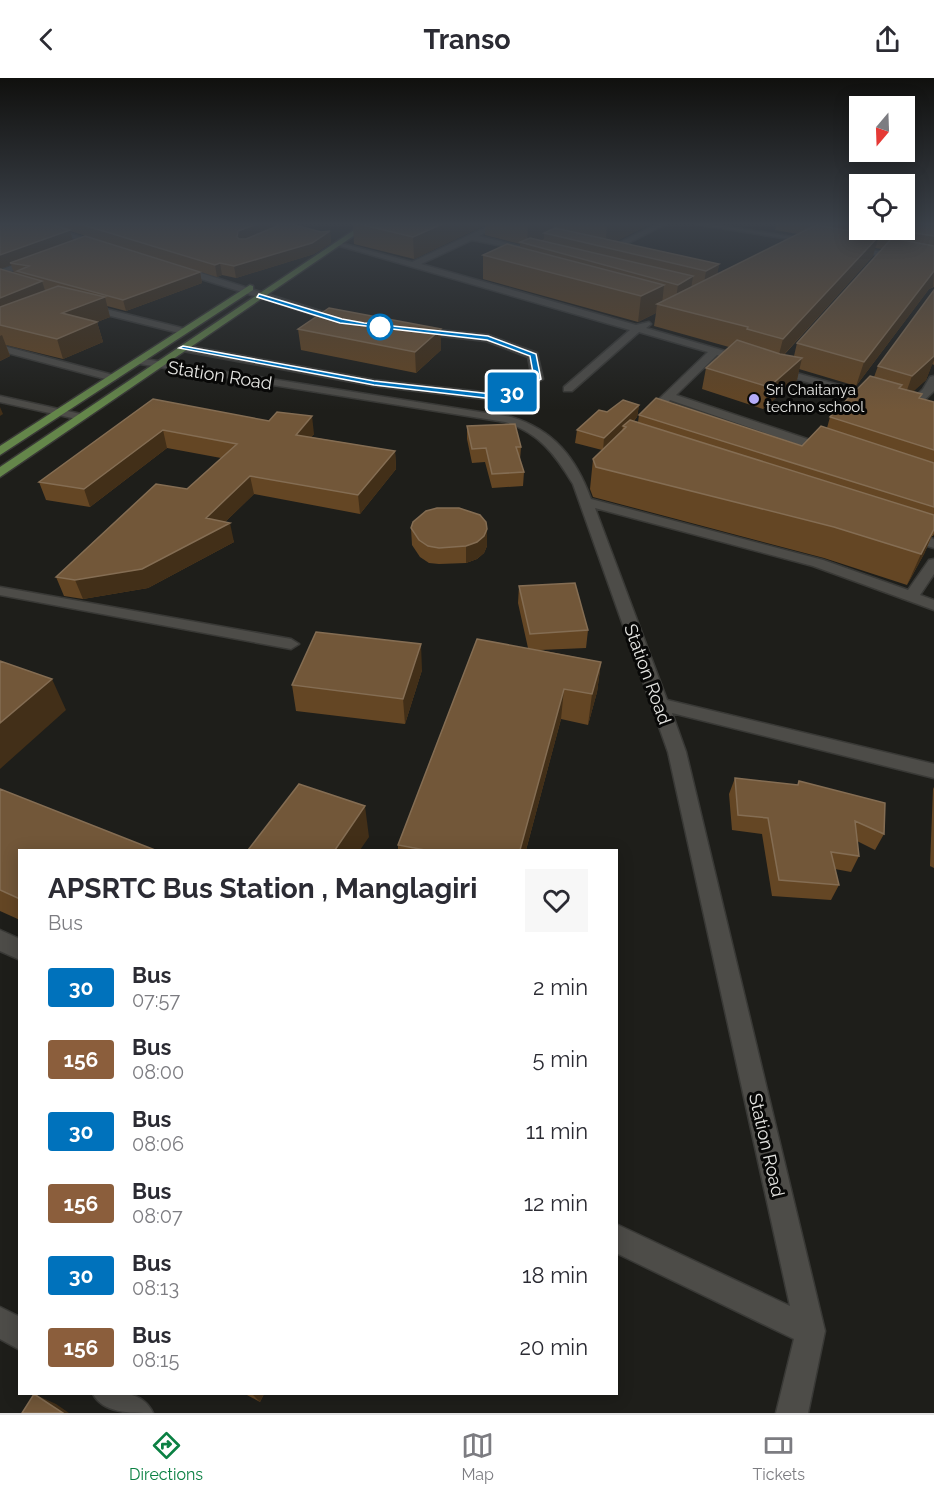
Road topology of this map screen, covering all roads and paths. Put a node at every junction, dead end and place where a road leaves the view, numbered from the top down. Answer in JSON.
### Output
{"nodes":[{"id":1,"x":231,"y":286,"type":"edge"},
{"id":2,"x":252,"y":286,"type":"edge"},
{"id":3,"x":274,"y":286,"type":"edge"},
{"id":4,"x":503,"y":286,"type":"edge"},
{"id":5,"x":245,"y":291,"type":"junction"},
{"id":6,"x":259,"y":296,"type":"junction"},
{"id":7,"x":76,"y":304,"type":"edge"},
{"id":8,"x":657,"y":319,"type":"dead end"},
{"id":9,"x":352,"y":323,"type":"edge"},
{"id":10,"x":638,"y":328,"type":"junction"},
{"id":11,"x":402,"y":330,"type":"edge"},
{"id":12,"x":183,"y":331,"type":"junction"},
{"id":13,"x":0,"y":348,"type":"edge"},
{"id":14,"x":183,"y":348,"type":"junction"},
{"id":15,"x":716,"y":351,"type":"junction"},
{"id":16,"x":138,"y":361,"type":"junction"},
{"id":17,"x":159,"y":365,"type":"junction"},
{"id":18,"x":113,"y":378,"type":"junction"},
{"id":19,"x":934,"y":379,"type":"edge"},
{"id":20,"x":866,"y":384,"type":"edge"},
{"id":21,"x":568,"y":389,"type":"dead end"},
{"id":22,"x":859,"y":394,"type":"junction"},
{"id":23,"x":669,"y":396,"type":"junction"},
{"id":24,"x":0,"y":399,"type":"edge"},
{"id":25,"x":654,"y":411,"type":"edge"},
{"id":26,"x":60,"y":412,"type":"junction"},
{"id":27,"x":81,"y":417,"type":"junction"},
{"id":28,"x":0,"y":451,"type":"edge"},
{"id":29,"x":840,"y":454,"type":"edge"},
{"id":30,"x":0,"y":473,"type":"edge"},
{"id":31,"x":586,"y":502,"type":"junction"},
{"id":32,"x":890,"y":529,"type":"edge"},
{"id":33,"x":934,"y":544,"type":"edge"},
{"id":34,"x":934,"y":563,"type":"edge"},
{"id":35,"x":0,"y":591,"type":"edge"},
{"id":36,"x":911,"y":597,"type":"junction"},
{"id":37,"x":934,"y":605,"type":"edge"},
{"id":38,"x":291,"y":644,"type":"dead end"},
{"id":39,"x":658,"y":704,"type":"junction"},
{"id":40,"x":934,"y":771,"type":"edge"},
{"id":41,"x":0,"y":940,"type":"edge"},
{"id":42,"x":18,"y":949,"type":"edge"},
{"id":43,"x":618,"y":1239,"type":"edge"},
{"id":44,"x":0,"y":1322,"type":"edge"},
{"id":45,"x":810,"y":1331,"type":"junction"},
{"id":46,"x":18,"y":1334,"type":"edge"},
{"id":47,"x":110,"y":1395,"type":"edge"},
{"id":48,"x":137,"y":1413,"type":"edge"},
{"id":49,"x":792,"y":1413,"type":"edge"}],
"edges":[{"from":1,"to":5,"type":"street"},
{"from":2,"to":5,"type":"main road"},
{"from":3,"to":6,"type":"main road"},
{"from":4,"to":10,"type":"street"},
{"from":5,"to":6,"type":"street"},
{"from":5,"to":12,"type":"main road"},
{"from":6,"to":9,"type":"street"},
{"from":6,"to":14,"type":"main road"},
{"from":7,"to":12,"type":"street"},
{"from":8,"to":10,"type":"street"},
{"from":10,"to":15,"type":"street"},
{"from":10,"to":21,"type":"street"},
{"from":11,"to":14,"type":"street"},
{"from":12,"to":16,"type":"main road"},
{"from":13,"to":18,"type":"street"},
{"from":14,"to":17,"type":"main road"},
{"from":15,"to":22,"type":"street"},
{"from":15,"to":23,"type":"street"},
{"from":16,"to":17,"type":"street","name":"Station Road"},
{"from":16,"to":18,"type":"main road"},
{"from":17,"to":27,"type":"main road"},
{"from":17,"to":31,"type":"street","name":"Station Road"},
{"from":18,"to":26,"type":"main road"},
{"from":19,"to":22,"type":"street"},
{"from":20,"to":22,"type":"street"},
{"from":23,"to":25,"type":"street"},
{"from":23,"to":29,"type":"street"},
{"from":24,"to":26,"type":"street"},
{"from":26,"to":27,"type":"street"},
{"from":26,"to":28,"type":"main road"},
{"from":27,"to":30,"type":"main road"},
{"from":31,"to":36,"type":"street"},
{"from":31,"to":39,"type":"street","name":"Station Road"},
{"from":32,"to":33,"type":"street"},
{"from":34,"to":36,"type":"street"},
{"from":35,"to":38,"type":"street"},
{"from":36,"to":37,"type":"street"},
{"from":39,"to":40,"type":"street"},
{"from":39,"to":45,"type":"street","name":"Station Road"},
{"from":41,"to":42,"type":"street"},
{"from":43,"to":45,"type":"street"},
{"from":44,"to":46,"type":"street"},
{"from":45,"to":49,"type":"street","name":"Station Road"},
{"from":47,"to":48,"type":"street"}]}
